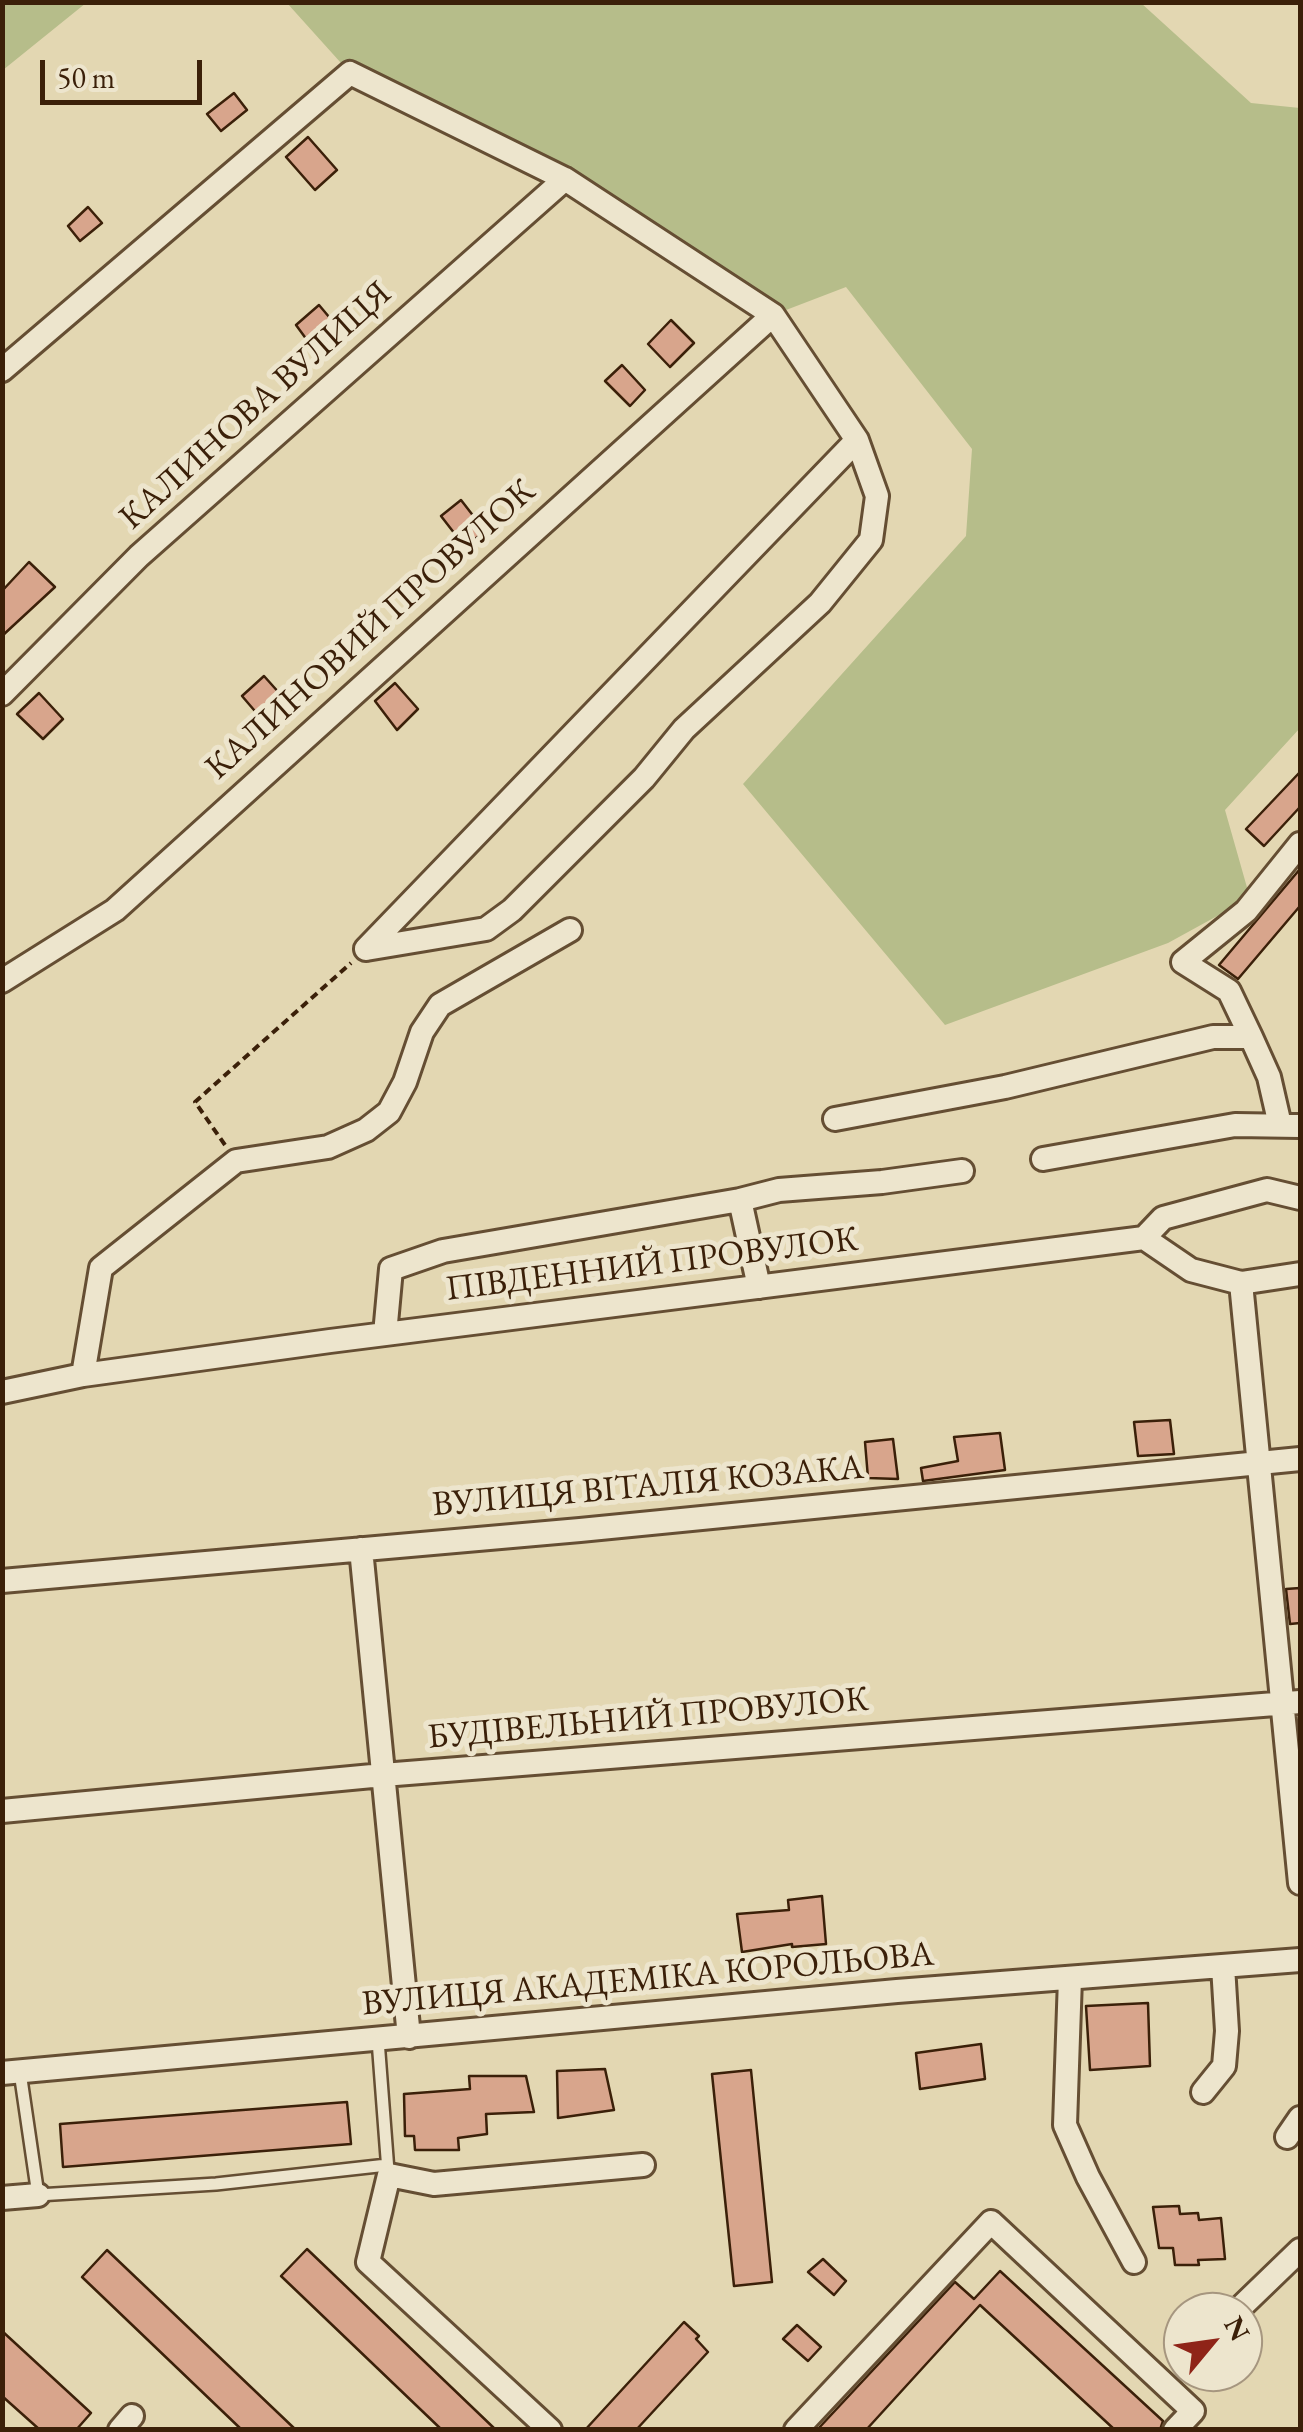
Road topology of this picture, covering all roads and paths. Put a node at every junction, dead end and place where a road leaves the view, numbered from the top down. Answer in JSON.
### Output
{"nodes":[{"id":1,"x":566,"y":179,"type":"junction"},
{"id":2,"x":774,"y":315,"type":"junction"},
{"id":3,"x":2,"y":370,"type":"edge"},
{"id":4,"x":857,"y":440,"type":"junction"},
{"id":5,"x":2,"y":694,"type":"edge"},
{"id":6,"x":1300,"y":844,"type":"edge"},
{"id":7,"x":570,"y":930,"type":"dead end"},
{"id":8,"x":366,"y":949,"type":"junction"},
{"id":9,"x":2,"y":981,"type":"edge"},
{"id":10,"x":1251,"y":1037,"type":"junction"},
{"id":11,"x":835,"y":1119,"type":"dead end"},
{"id":12,"x":1290,"y":1126,"type":"edge"},
{"id":13,"x":1043,"y":1159,"type":"dead end"},
{"id":14,"x":236,"y":1161,"type":"junction"},
{"id":15,"x":962,"y":1170,"type":"dead end"},
{"id":16,"x":1300,"y":1198,"type":"edge"},
{"id":17,"x":740,"y":1200,"type":"junction"},
{"id":18,"x":1144,"y":1238,"type":"junction"},
{"id":19,"x":1300,"y":1274,"type":"edge"},
{"id":20,"x":1241,"y":1283,"type":"junction"},
{"id":21,"x":758,"y":1286,"type":"junction"},
{"id":22,"x":385,"y":1334,"type":"junction"},
{"id":23,"x":84,"y":1375,"type":"junction"},
{"id":24,"x":2,"y":1392,"type":"edge"},
{"id":25,"x":1300,"y":1459,"type":"edge"},
{"id":26,"x":1258,"y":1463,"type":"junction"},
{"id":27,"x":361,"y":1549,"type":"junction"},
{"id":28,"x":2,"y":1581,"type":"edge"},
{"id":29,"x":1290,"y":1702,"type":"edge"},
{"id":30,"x":384,"y":1775,"type":"junction"},
{"id":31,"x":2,"y":1811,"type":"edge"},
{"id":32,"x":1300,"y":1883,"type":"edge"},
{"id":33,"x":1300,"y":1960,"type":"edge"},
{"id":34,"x":1223,"y":1966,"type":"junction"},
{"id":35,"x":1070,"y":1978,"type":"junction"},
{"id":36,"x":409,"y":2037,"type":"junction"},
{"id":37,"x":378,"y":2040,"type":"junction"},
{"id":38,"x":11,"y":2072,"type":"edge"},
{"id":39,"x":1203,"y":2092,"type":"dead end"},
{"id":40,"x":643,"y":2165,"type":"dead end"},
{"id":41,"x":388,"y":2170,"type":"junction"},
{"id":42,"x":38,"y":2196,"type":"junction"},
{"id":43,"x":2,"y":2198,"type":"edge"},
{"id":44,"x":1300,"y":2250,"type":"edge"},
{"id":45,"x":1134,"y":2262,"type":"dead end"},
{"id":46,"x":1256,"y":2292,"type":"edge"},
{"id":47,"x":550,"y":2430,"type":"edge"},
{"id":48,"x":796,"y":2430,"type":"edge"},
{"id":49,"x":1176,"y":2430,"type":"edge"}],
"edges":[{"from":1,"to":2,"type":"street"},
{"from":1,"to":3,"type":"street"},
{"from":1,"to":5,"type":"street","name":"КАЛИНОВА ВУЛИЦЯ"},
{"from":2,"to":4,"type":"street"},
{"from":2,"to":9,"type":"street","name":"КАЛИНОВИЙ ПРОВУЛОК"},
{"from":4,"to":8,"type":"street"},
{"from":4,"to":8,"type":"street"},
{"from":6,"to":10,"type":"street"},
{"from":7,"to":14,"type":"street"},
{"from":8,"to":14,"type":"path"},
{"from":10,"to":11,"type":"street"},
{"from":10,"to":12,"type":"street"},
{"from":12,"to":13,"type":"street"},
{"from":14,"to":23,"type":"street"},
{"from":15,"to":17,"type":"street"},
{"from":16,"to":18,"type":"street"},
{"from":17,"to":21,"type":"street"},
{"from":17,"to":22,"type":"street"},
{"from":18,"to":20,"type":"street"},
{"from":18,"to":21,"type":"street","name":"ПІВДЕННИЙ ПРОВУЛОК"},
{"from":19,"to":20,"type":"street"},
{"from":20,"to":26,"type":"street"},
{"from":21,"to":22,"type":"street","name":"ПІВДЕННИЙ ПРОВУЛОК"},
{"from":22,"to":23,"type":"street","name":"ПІВДЕННИЙ ПРОВУЛОК"},
{"from":23,"to":24,"type":"street","name":"ПІВДЕННИЙ ПРОВУЛОК"},
{"from":25,"to":26,"type":"street","name":"ВУЛИЦЯ ВІТАЛІЯ КОЗАКА"},
{"from":26,"to":27,"type":"street","name":"ВУЛИЦЯ ВІТАЛІЯ КОЗАКА"},
{"from":26,"to":29,"type":"street"},
{"from":27,"to":28,"type":"street","name":"ВУЛИЦЯ ВІТАЛІЯ КОЗАКА"},
{"from":27,"to":30,"type":"street"},
{"from":29,"to":30,"type":"street","name":"БУДІВЕЛЬНИЙ ПРОВУЛОК"},
{"from":29,"to":32,"type":"street"},
{"from":30,"to":31,"type":"street","name":"БУДІВЕЛЬНИЙ ПРОВУЛОК"},
{"from":30,"to":36,"type":"street"},
{"from":33,"to":34,"type":"street","name":"ВУЛИЦЯ АКАДЕМІКА КОРОЛЬОВА"},
{"from":34,"to":35,"type":"street","name":"ВУЛИЦЯ АКАДЕМІКА КОРОЛЬОВА"},
{"from":34,"to":39,"type":"street"},
{"from":35,"to":36,"type":"street","name":"ВУЛИЦЯ АКАДЕМІКА КОРОЛЬОВА"},
{"from":35,"to":45,"type":"street"},
{"from":36,"to":37,"type":"street","name":"ВУЛИЦЯ АКАДЕМІКА КОРОЛЬОВА"},
{"from":37,"to":38,"type":"street","name":"ВУЛИЦЯ АКАДЕМІКА КОРОЛЬОВА"},
{"from":37,"to":41,"type":"lane"},
{"from":38,"to":42,"type":"lane"},
{"from":40,"to":41,"type":"street"},
{"from":41,"to":42,"type":"lane"},
{"from":41,"to":47,"type":"street"},
{"from":42,"to":43,"type":"street"},
{"from":44,"to":46,"type":"street"},
{"from":48,"to":49,"type":"street"}]}
